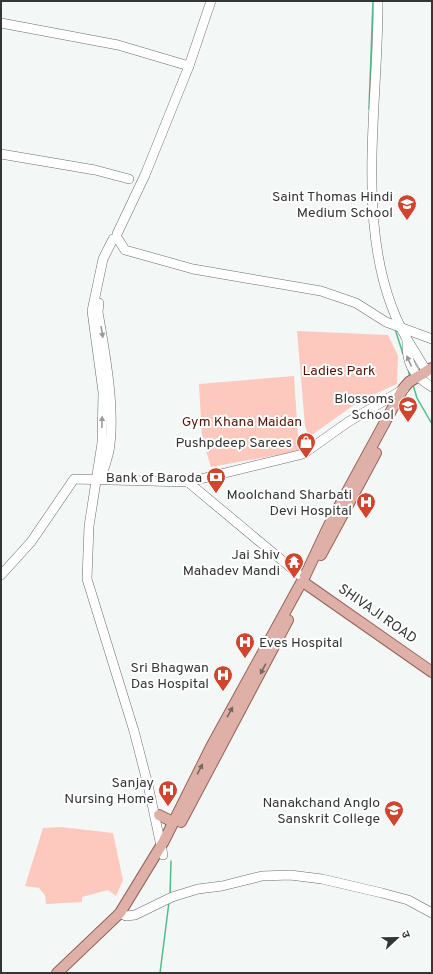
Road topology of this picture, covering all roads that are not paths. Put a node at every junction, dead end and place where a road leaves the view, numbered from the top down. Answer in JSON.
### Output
{"nodes":[{"id":1,"x":211,"y":1,"type":"edge"},
{"id":2,"x":378,"y":1,"type":"edge"},
{"id":3,"x":1,"y":22,"type":"edge"},
{"id":4,"x":189,"y":66,"type":"junction"},
{"id":5,"x":1,"y":154,"type":"edge"},
{"id":6,"x":129,"y":179,"type":"dead end"},
{"id":7,"x":116,"y":238,"type":"junction"},
{"id":8,"x":401,"y":328,"type":"junction"},
{"id":9,"x":407,"y":339,"type":"junction"},
{"id":10,"x":432,"y":339,"type":"edge"},
{"id":11,"x":431,"y":372,"type":"edge"},
{"id":12,"x":412,"y":384,"type":"junction"},
{"id":13,"x":432,"y":387,"type":"edge"},
{"id":14,"x":99,"y":479,"type":"junction"},
{"id":15,"x":188,"y":482,"type":"junction"},
{"id":16,"x":1,"y":575,"type":"edge"},
{"id":17,"x":305,"y":581,"type":"junction"},
{"id":18,"x":386,"y":638,"type":"junction"},
{"id":19,"x":432,"y":668,"type":"edge"},
{"id":20,"x":432,"y":672,"type":"edge"},
{"id":21,"x":159,"y":815,"type":"junction"},
{"id":22,"x":173,"y":822,"type":"junction"},
{"id":23,"x":163,"y":849,"type":"junction"},
{"id":24,"x":432,"y":914,"type":"edge"},
{"id":25,"x":123,"y":915,"type":"junction"},
{"id":26,"x":57,"y":973,"type":"edge"},
{"id":27,"x":65,"y":973,"type":"edge"}],
"edges":[{"from":1,"to":4,"type":"street"},
{"from":2,"to":8,"type":"street"},
{"from":3,"to":4,"type":"street"},
{"from":4,"to":7,"type":"street"},
{"from":5,"to":6,"type":"street"},
{"from":7,"to":8,"type":"street"},
{"from":7,"to":14,"type":"street"},
{"from":8,"to":9,"type":"street"},
{"from":8,"to":10,"type":"street"},
{"from":9,"to":11,"type":"street"},
{"from":12,"to":9,"type":"street","one_way":true},
{"from":11,"to":12,"type":"main road"},
{"from":12,"to":13,"type":"street"},
{"from":12,"to":15,"type":"street"},
{"from":12,"to":17,"type":"main road"},
{"from":14,"to":15,"type":"street"},
{"from":14,"to":16,"type":"street"},
{"from":14,"to":21,"type":"street"},
{"from":14,"to":23,"type":"street"},
{"from":15,"to":17,"type":"street"},
{"from":17,"to":18,"type":"main road","name":"SHIVAJI ROAD"},
{"from":22,"to":17,"type":"main road","one_way":true},
{"from":17,"to":23,"type":"main road","one_way":true},
{"from":18,"to":19,"type":"main road","name":"SHIVAJI ROAD"},
{"from":18,"to":20,"type":"main road"},
{"from":21,"to":22,"type":"main road"},
{"from":21,"to":23,"type":"street"},
{"from":22,"to":23,"type":"main road"},
{"from":23,"to":25,"type":"main road"},
{"from":24,"to":25,"type":"street"},
{"from":25,"to":26,"type":"main road"},
{"from":25,"to":27,"type":"main road"}]}
